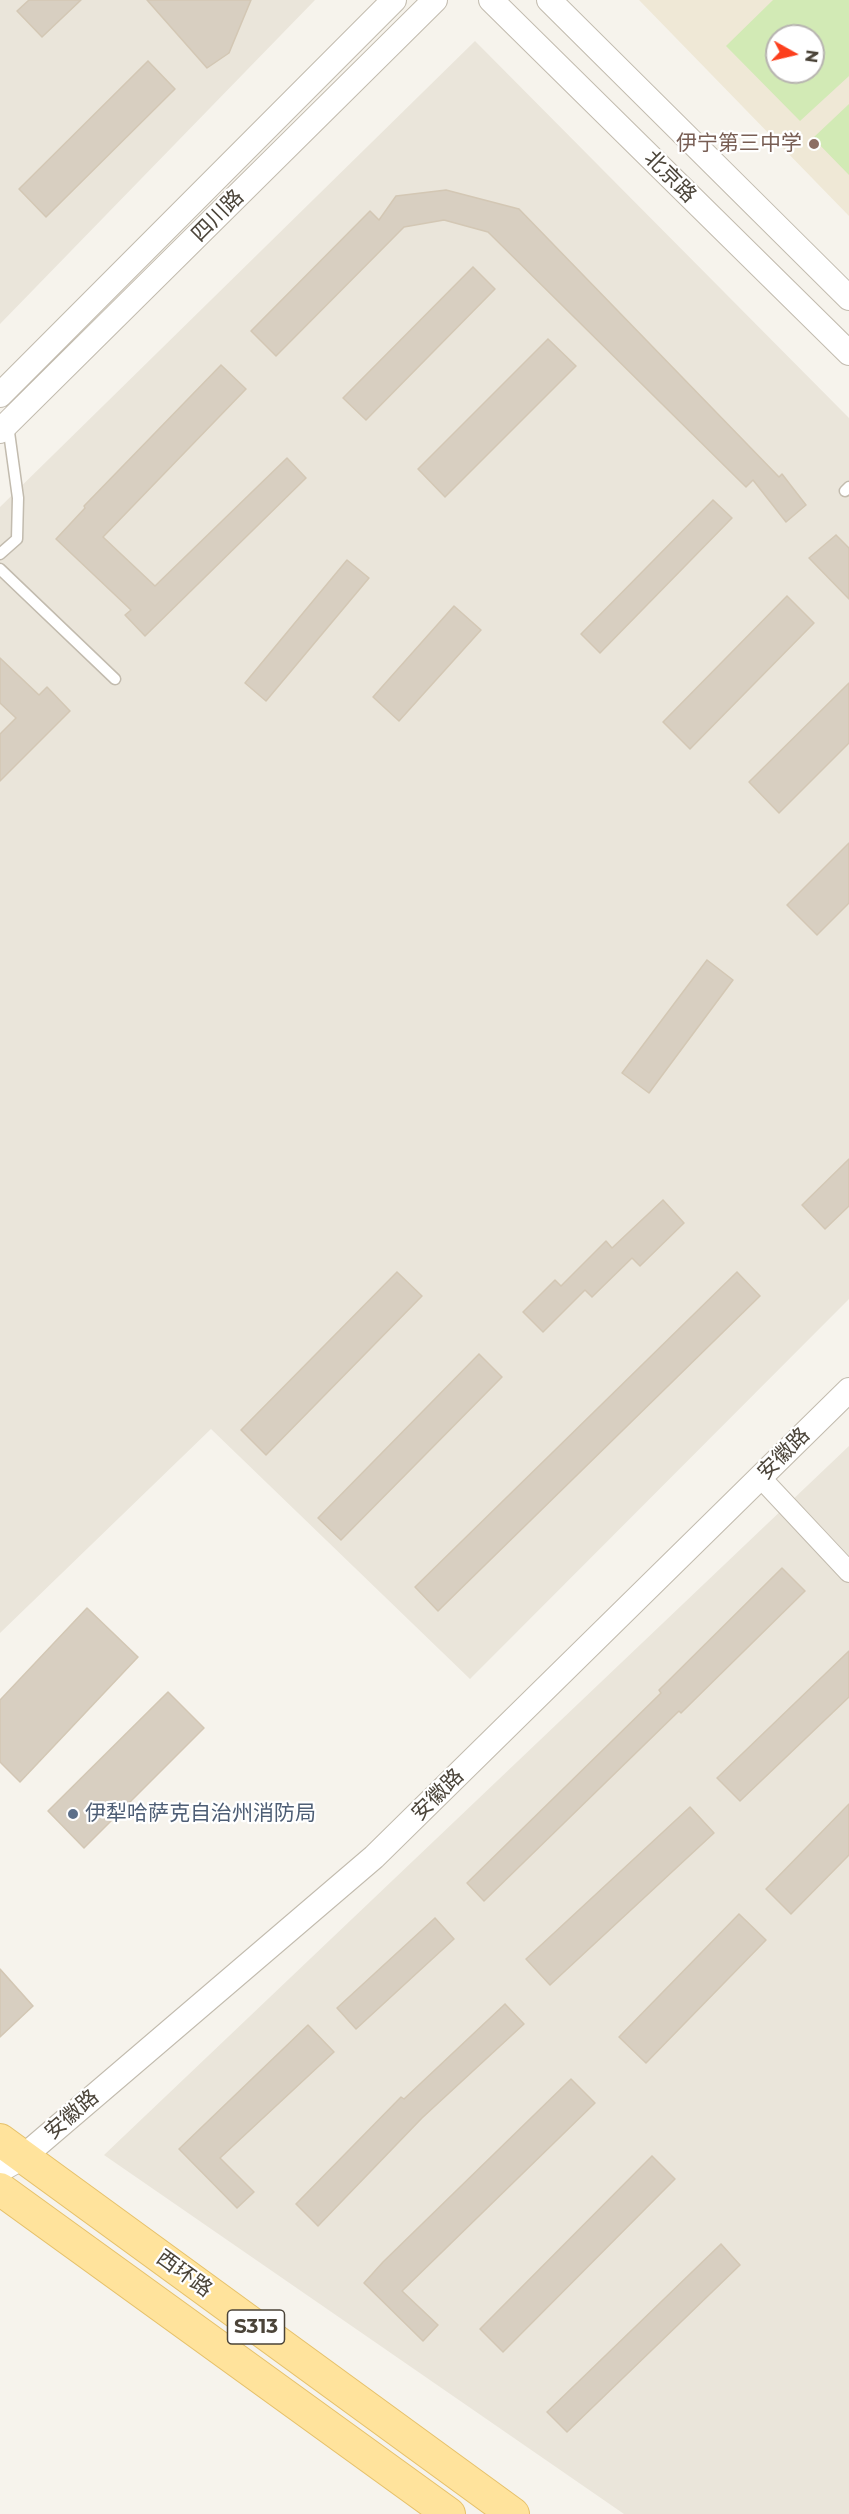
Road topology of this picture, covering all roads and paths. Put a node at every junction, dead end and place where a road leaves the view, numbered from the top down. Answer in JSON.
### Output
{"nodes":[{"id":1,"x":394,"y":0,"type":"edge"},
{"id":2,"x":435,"y":0,"type":"edge"},
{"id":3,"x":491,"y":0,"type":"edge"},
{"id":4,"x":549,"y":0,"type":"edge"},
{"id":5,"x":849,"y":298,"type":"edge"},
{"id":6,"x":849,"y":353,"type":"edge"},
{"id":7,"x":0,"y":394,"type":"edge"},
{"id":8,"x":4,"y":427,"type":"edge"},
{"id":9,"x":0,"y":554,"type":"edge"},
{"id":10,"x":0,"y":569,"type":"edge"},
{"id":11,"x":115,"y":679,"type":"dead end"},
{"id":12,"x":849,"y":1390,"type":"edge"},
{"id":13,"x":760,"y":1477,"type":"junction"},
{"id":14,"x":849,"y":1572,"type":"edge"},
{"id":15,"x":8,"y":2156,"type":"edge"},
{"id":16,"x":0,"y":2188,"type":"edge"},
{"id":17,"x":449,"y":2514,"type":"edge"},
{"id":18,"x":513,"y":2514,"type":"edge"}],
"edges":[{"from":1,"to":7,"type":"street","name":"四川路"},
{"from":2,"to":8,"type":"street","name":"四川路"},
{"from":3,"to":6,"type":"street","name":"北京路"},
{"from":4,"to":5,"type":"street","name":"北京路"},
{"from":8,"to":9,"type":"lane"},
{"from":10,"to":11,"type":"lane"},
{"from":12,"to":13,"type":"street","name":"安徽路"},
{"from":13,"to":14,"type":"street"},
{"from":13,"to":15,"type":"street","name":"安徽路"},
{"from":15,"to":18,"type":"main road","name":"西环路","number":"S313"},
{"from":16,"to":17,"type":"main road","name":"西环路","number":"S313"}]}
